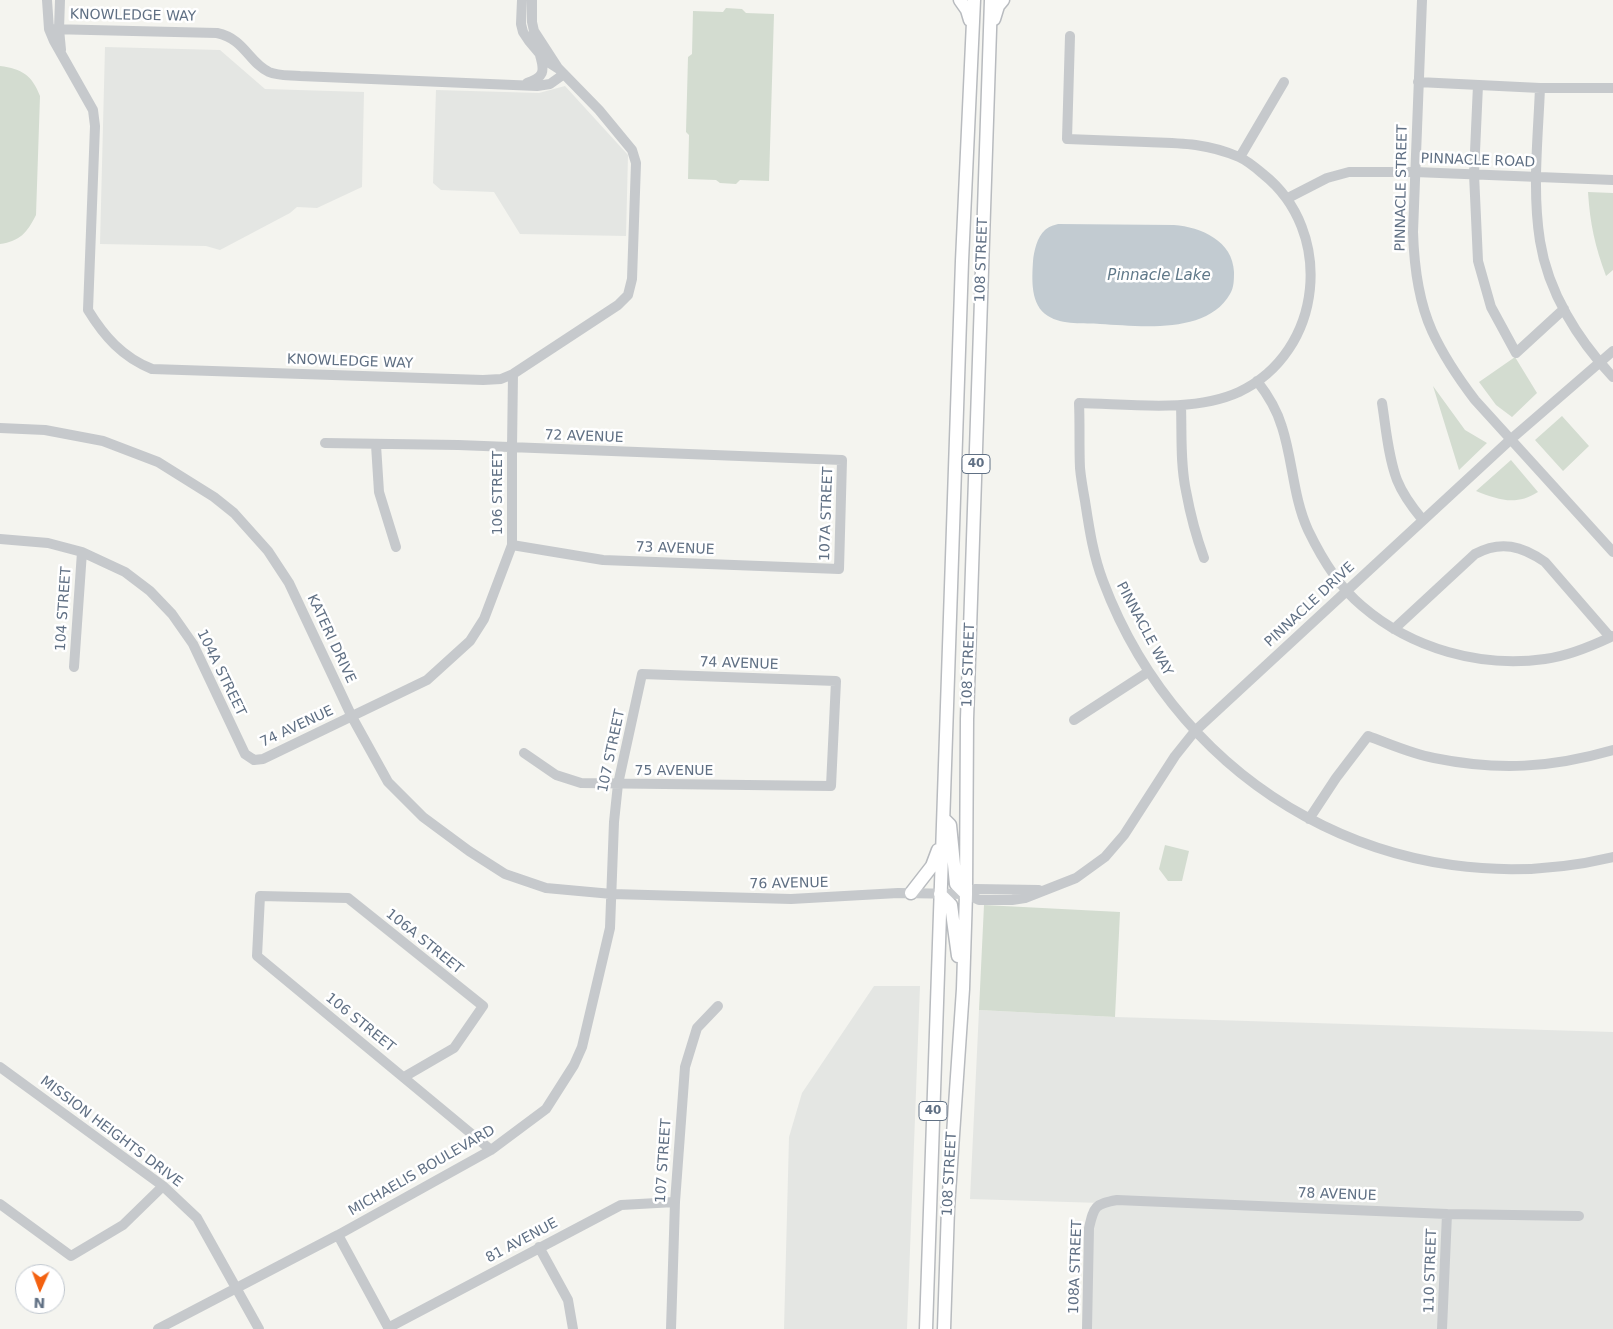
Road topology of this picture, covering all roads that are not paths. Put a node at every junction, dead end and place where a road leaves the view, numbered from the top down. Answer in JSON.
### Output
{"nodes":[{"id":1,"x":47,"y":0,"type":"edge"},
{"id":2,"x":60,"y":0,"type":"edge"},
{"id":3,"x":522,"y":0,"type":"edge"},
{"id":4,"x":532,"y":0,"type":"edge"},
{"id":5,"x":960,"y":0,"type":"edge"},
{"id":6,"x":974,"y":0,"type":"edge"},
{"id":7,"x":991,"y":0,"type":"edge"},
{"id":8,"x":1003,"y":0,"type":"edge"},
{"id":9,"x":1422,"y":0,"type":"edge"},
{"id":10,"x":54,"y":29,"type":"junction"},
{"id":11,"x":973,"y":33,"type":"junction"},
{"id":12,"x":990,"y":33,"type":"junction"},
{"id":13,"x":1070,"y":36,"type":"dead end"},
{"id":14,"x":540,"y":55,"type":"junction"},
{"id":15,"x":561,"y":71,"type":"junction"},
{"id":16,"x":1284,"y":82,"type":"dead end"},
{"id":17,"x":1418,"y":82,"type":"junction"},
{"id":18,"x":521,"y":85,"type":"junction"},
{"id":19,"x":1478,"y":85,"type":"junction"},
{"id":20,"x":1540,"y":88,"type":"junction"},
{"id":21,"x":1613,"y":88,"type":"edge"},
{"id":22,"x":1240,"y":157,"type":"junction"},
{"id":23,"x":1414,"y":172,"type":"junction"},
{"id":24,"x":1474,"y":174,"type":"junction"},
{"id":25,"x":1537,"y":177,"type":"junction"},
{"id":26,"x":1613,"y":180,"type":"edge"},
{"id":27,"x":1288,"y":198,"type":"junction"},
{"id":28,"x":1564,"y":309,"type":"junction"},
{"id":29,"x":1613,"y":351,"type":"edge"},
{"id":30,"x":1600,"y":363,"type":"junction"},
{"id":31,"x":514,"y":374,"type":"junction"},
{"id":32,"x":1613,"y":377,"type":"edge"},
{"id":33,"x":1257,"y":381,"type":"junction"},
{"id":34,"x":1382,"y":403,"type":"dead end"},
{"id":35,"x":1182,"y":406,"type":"junction"},
{"id":36,"x":0,"y":428,"type":"edge"},
{"id":37,"x":1510,"y":440,"type":"junction"},
{"id":38,"x":325,"y":442,"type":"dead end"},
{"id":39,"x":376,"y":445,"type":"junction"},
{"id":40,"x":512,"y":448,"type":"junction"},
{"id":41,"x":842,"y":460,"type":"joint"},
{"id":42,"x":1422,"y":519,"type":"junction"},
{"id":43,"x":0,"y":539,"type":"edge"},
{"id":44,"x":512,"y":545,"type":"junction"},
{"id":45,"x":396,"y":546,"type":"dead end"},
{"id":46,"x":82,"y":552,"type":"junction"},
{"id":47,"x":1613,"y":552,"type":"edge"},
{"id":48,"x":1204,"y":558,"type":"dead end"},
{"id":49,"x":838,"y":569,"type":"joint"},
{"id":50,"x":1346,"y":590,"type":"junction"},
{"id":51,"x":1394,"y":629,"type":"junction"},
{"id":52,"x":1612,"y":636,"type":"edge"},
{"id":53,"x":74,"y":667,"type":"dead end"},
{"id":54,"x":1148,"y":672,"type":"junction"},
{"id":55,"x":642,"y":674,"type":"joint"},
{"id":56,"x":352,"y":717,"type":"junction"},
{"id":57,"x":1074,"y":720,"type":"dead end"},
{"id":58,"x":1195,"y":731,"type":"junction"},
{"id":59,"x":1613,"y":750,"type":"edge"},
{"id":60,"x":524,"y":754,"type":"dead end"},
{"id":61,"x":254,"y":760,"type":"joint"},
{"id":62,"x":618,"y":784,"type":"junction"},
{"id":63,"x":832,"y":786,"type":"joint"},
{"id":64,"x":943,"y":818,"type":"junction"},
{"id":65,"x":1309,"y":819,"type":"junction"},
{"id":66,"x":1613,"y":857,"type":"edge"},
{"id":67,"x":612,"y":894,"type":"junction"},
{"id":68,"x":911,"y":894,"type":"junction"},
{"id":69,"x":940,"y":894,"type":"junction"},
{"id":70,"x":966,"y":894,"type":"junction"},
{"id":71,"x":348,"y":898,"type":"joint"},
{"id":72,"x":718,"y":1006,"type":"dead end"},
{"id":73,"x":961,"y":1013,"type":"junction"},
{"id":74,"x":0,"y":1067,"type":"edge"},
{"id":75,"x":404,"y":1077,"type":"junction"},
{"id":76,"x":491,"y":1150,"type":"junction"},
{"id":77,"x":163,"y":1186,"type":"junction"},
{"id":78,"x":675,"y":1202,"type":"junction"},
{"id":79,"x":0,"y":1204,"type":"edge"},
{"id":80,"x":1096,"y":1208,"type":"joint"},
{"id":81,"x":1447,"y":1214,"type":"junction"},
{"id":82,"x":1579,"y":1216,"type":"dead end"},
{"id":83,"x":338,"y":1235,"type":"junction"},
{"id":84,"x":539,"y":1247,"type":"junction"},
{"id":85,"x":238,"y":1289,"type":"junction"},
{"id":86,"x":389,"y":1328,"type":"edge"},
{"id":87,"x":158,"y":1329,"type":"edge"},
{"id":88,"x":259,"y":1329,"type":"edge"},
{"id":89,"x":573,"y":1329,"type":"edge"},
{"id":90,"x":671,"y":1329,"type":"edge"},
{"id":91,"x":926,"y":1329,"type":"edge"},
{"id":92,"x":944,"y":1329,"type":"edge"},
{"id":93,"x":1088,"y":1329,"type":"edge"},
{"id":94,"x":1442,"y":1329,"type":"edge"}],
"edges":[{"from":1,"to":10,"type":"street","name":"KNOWLEDGE WAY"},
{"from":2,"to":10,"type":"street","name":"KNOWLEDGE WAY"},
{"from":3,"to":14,"type":"street","name":"KNOWLEDGE WAY"},
{"from":4,"to":15,"type":"street","name":"KNOWLEDGE WAY"},
{"from":5,"to":11,"type":"main road"},
{"from":6,"to":11,"type":"main road","name":"108 STREET","number":"40"},
{"from":7,"to":12,"type":"main road","name":"108 STREET","number":"40"},
{"from":8,"to":12,"type":"main road"},
{"from":9,"to":17,"type":"street","name":"PINNACLE STREET"},
{"from":10,"to":18,"type":"street","name":"KNOWLEDGE WAY"},
{"from":10,"to":31,"type":"street","name":"KNOWLEDGE WAY"},
{"from":11,"to":64,"type":"main road","name":"108 STREET","number":"40"},
{"from":12,"to":70,"type":"main road","name":"108 STREET","number":"40"},
{"from":13,"to":22,"type":"street"},
{"from":14,"to":15,"type":"street","name":"KNOWLEDGE WAY"},
{"from":14,"to":18,"type":"street"},
{"from":15,"to":18,"type":"street","name":"KNOWLEDGE WAY"},
{"from":15,"to":31,"type":"street","name":"KNOWLEDGE WAY"},
{"from":16,"to":22,"type":"street"},
{"from":17,"to":19,"type":"street"},
{"from":17,"to":23,"type":"street","name":"PINNACLE STREET"},
{"from":19,"to":20,"type":"street"},
{"from":19,"to":24,"type":"street"},
{"from":20,"to":21,"type":"street"},
{"from":20,"to":25,"type":"street"},
{"from":22,"to":27,"type":"street"},
{"from":23,"to":24,"type":"street","name":"PINNACLE ROAD"},
{"from":23,"to":27,"type":"street","name":"PINNACLE ROAD"},
{"from":23,"to":37,"type":"street","name":"PINNACLE STREET"},
{"from":24,"to":25,"type":"street","name":"PINNACLE ROAD"},
{"from":24,"to":28,"type":"street"},
{"from":25,"to":26,"type":"street","name":"PINNACLE ROAD"},
{"from":25,"to":28,"type":"street"},
{"from":27,"to":33,"type":"street"},
{"from":28,"to":30,"type":"street"},
{"from":29,"to":30,"type":"street","name":"PINNACLE DRIVE"},
{"from":30,"to":32,"type":"street"},
{"from":30,"to":37,"type":"street","name":"PINNACLE DRIVE"},
{"from":31,"to":40,"type":"street","name":"106 STREET"},
{"from":33,"to":35,"type":"street"},
{"from":33,"to":50,"type":"street"},
{"from":34,"to":42,"type":"street"},
{"from":35,"to":48,"type":"street"},
{"from":35,"to":54,"type":"street","name":"PINNACLE WAY"},
{"from":36,"to":56,"type":"street","name":"KATERI DRIVE"},
{"from":37,"to":42,"type":"street","name":"PINNACLE DRIVE"},
{"from":37,"to":47,"type":"street","name":"PINNACLE STREET"},
{"from":38,"to":39,"type":"street","name":"72 AVENUE"},
{"from":39,"to":40,"type":"street","name":"72 AVENUE"},
{"from":39,"to":45,"type":"street"},
{"from":40,"to":41,"type":"street","name":"72 AVENUE"},
{"from":40,"to":44,"type":"street","name":"106 STREET"},
{"from":41,"to":49,"type":"street","name":"107A STREET"},
{"from":42,"to":50,"type":"street","name":"PINNACLE DRIVE"},
{"from":43,"to":46,"type":"street"},
{"from":44,"to":49,"type":"street","name":"73 AVENUE"},
{"from":44,"to":56,"type":"street","name":"106 STREET"},
{"from":46,"to":53,"type":"street","name":"104 STREET"},
{"from":46,"to":61,"type":"street","name":"104A STREET"},
{"from":50,"to":51,"type":"street"},
{"from":50,"to":58,"type":"street","name":"PINNACLE DRIVE"},
{"from":51,"to":52,"type":"street"},
{"from":51,"to":52,"type":"street"},
{"from":54,"to":57,"type":"street"},
{"from":54,"to":58,"type":"street","name":"PINNACLE WAY"},
{"from":55,"to":62,"type":"street","name":"107 STREET"},
{"from":55,"to":63,"type":"street","name":"74 AVENUE"},
{"from":56,"to":61,"type":"street","name":"74 AVENUE"},
{"from":56,"to":67,"type":"street","name":"KATERI DRIVE"},
{"from":58,"to":65,"type":"street","name":"PINNACLE WAY"},
{"from":58,"to":70,"type":"street","name":"PINNACLE DRIVE"},
{"from":59,"to":65,"type":"street"},
{"from":60,"to":62,"type":"street","name":"75 AVENUE"},
{"from":62,"to":63,"type":"street","name":"75 AVENUE"},
{"from":62,"to":67,"type":"street","name":"107 STREET"},
{"from":64,"to":68,"type":"main road"},
{"from":64,"to":69,"type":"main road","name":"108 STREET","number":"40"},
{"from":64,"to":70,"type":"main road"},
{"from":65,"to":66,"type":"street","name":"PINNACLE WAY"},
{"from":67,"to":68,"type":"street","name":"76 AVENUE"},
{"from":67,"to":76,"type":"street","name":"MICHAELIS BOULEVARD"},
{"from":68,"to":69,"type":"street","name":"76 AVENUE"},
{"from":69,"to":70,"type":"street","name":"76 AVENUE"},
{"from":69,"to":73,"type":"main road"},
{"from":69,"to":91,"type":"main road","name":"108 STREET","number":"40"},
{"from":70,"to":73,"type":"main road","name":"108 STREET","number":"40"},
{"from":71,"to":75,"type":"street","name":"106A STREET"},
{"from":71,"to":75,"type":"street","name":"106 STREET"},
{"from":72,"to":78,"type":"street","name":"107 STREET"},
{"from":73,"to":92,"type":"main road","name":"108 STREET","number":"40"},
{"from":74,"to":77,"type":"street","name":"MISSION HEIGHTS DRIVE"},
{"from":75,"to":76,"type":"street","name":"106 STREET"},
{"from":76,"to":83,"type":"street","name":"MICHAELIS BOULEVARD"},
{"from":77,"to":79,"type":"street"},
{"from":77,"to":85,"type":"street","name":"MISSION HEIGHTS DRIVE"},
{"from":78,"to":84,"type":"street","name":"81 AVENUE"},
{"from":78,"to":90,"type":"street","name":"107 STREET"},
{"from":80,"to":81,"type":"street","name":"78 AVENUE"},
{"from":80,"to":93,"type":"street","name":"108A STREET"},
{"from":81,"to":82,"type":"street","name":"78 AVENUE"},
{"from":81,"to":94,"type":"street","name":"110 STREET"},
{"from":83,"to":85,"type":"street","name":"MICHAELIS BOULEVARD"},
{"from":83,"to":86,"type":"street"},
{"from":84,"to":86,"type":"street","name":"81 AVENUE"},
{"from":84,"to":89,"type":"street"},
{"from":85,"to":87,"type":"street","name":"MICHAELIS BOULEVARD"},
{"from":85,"to":88,"type":"street","name":"MISSION HEIGHTS DRIVE"}]}
